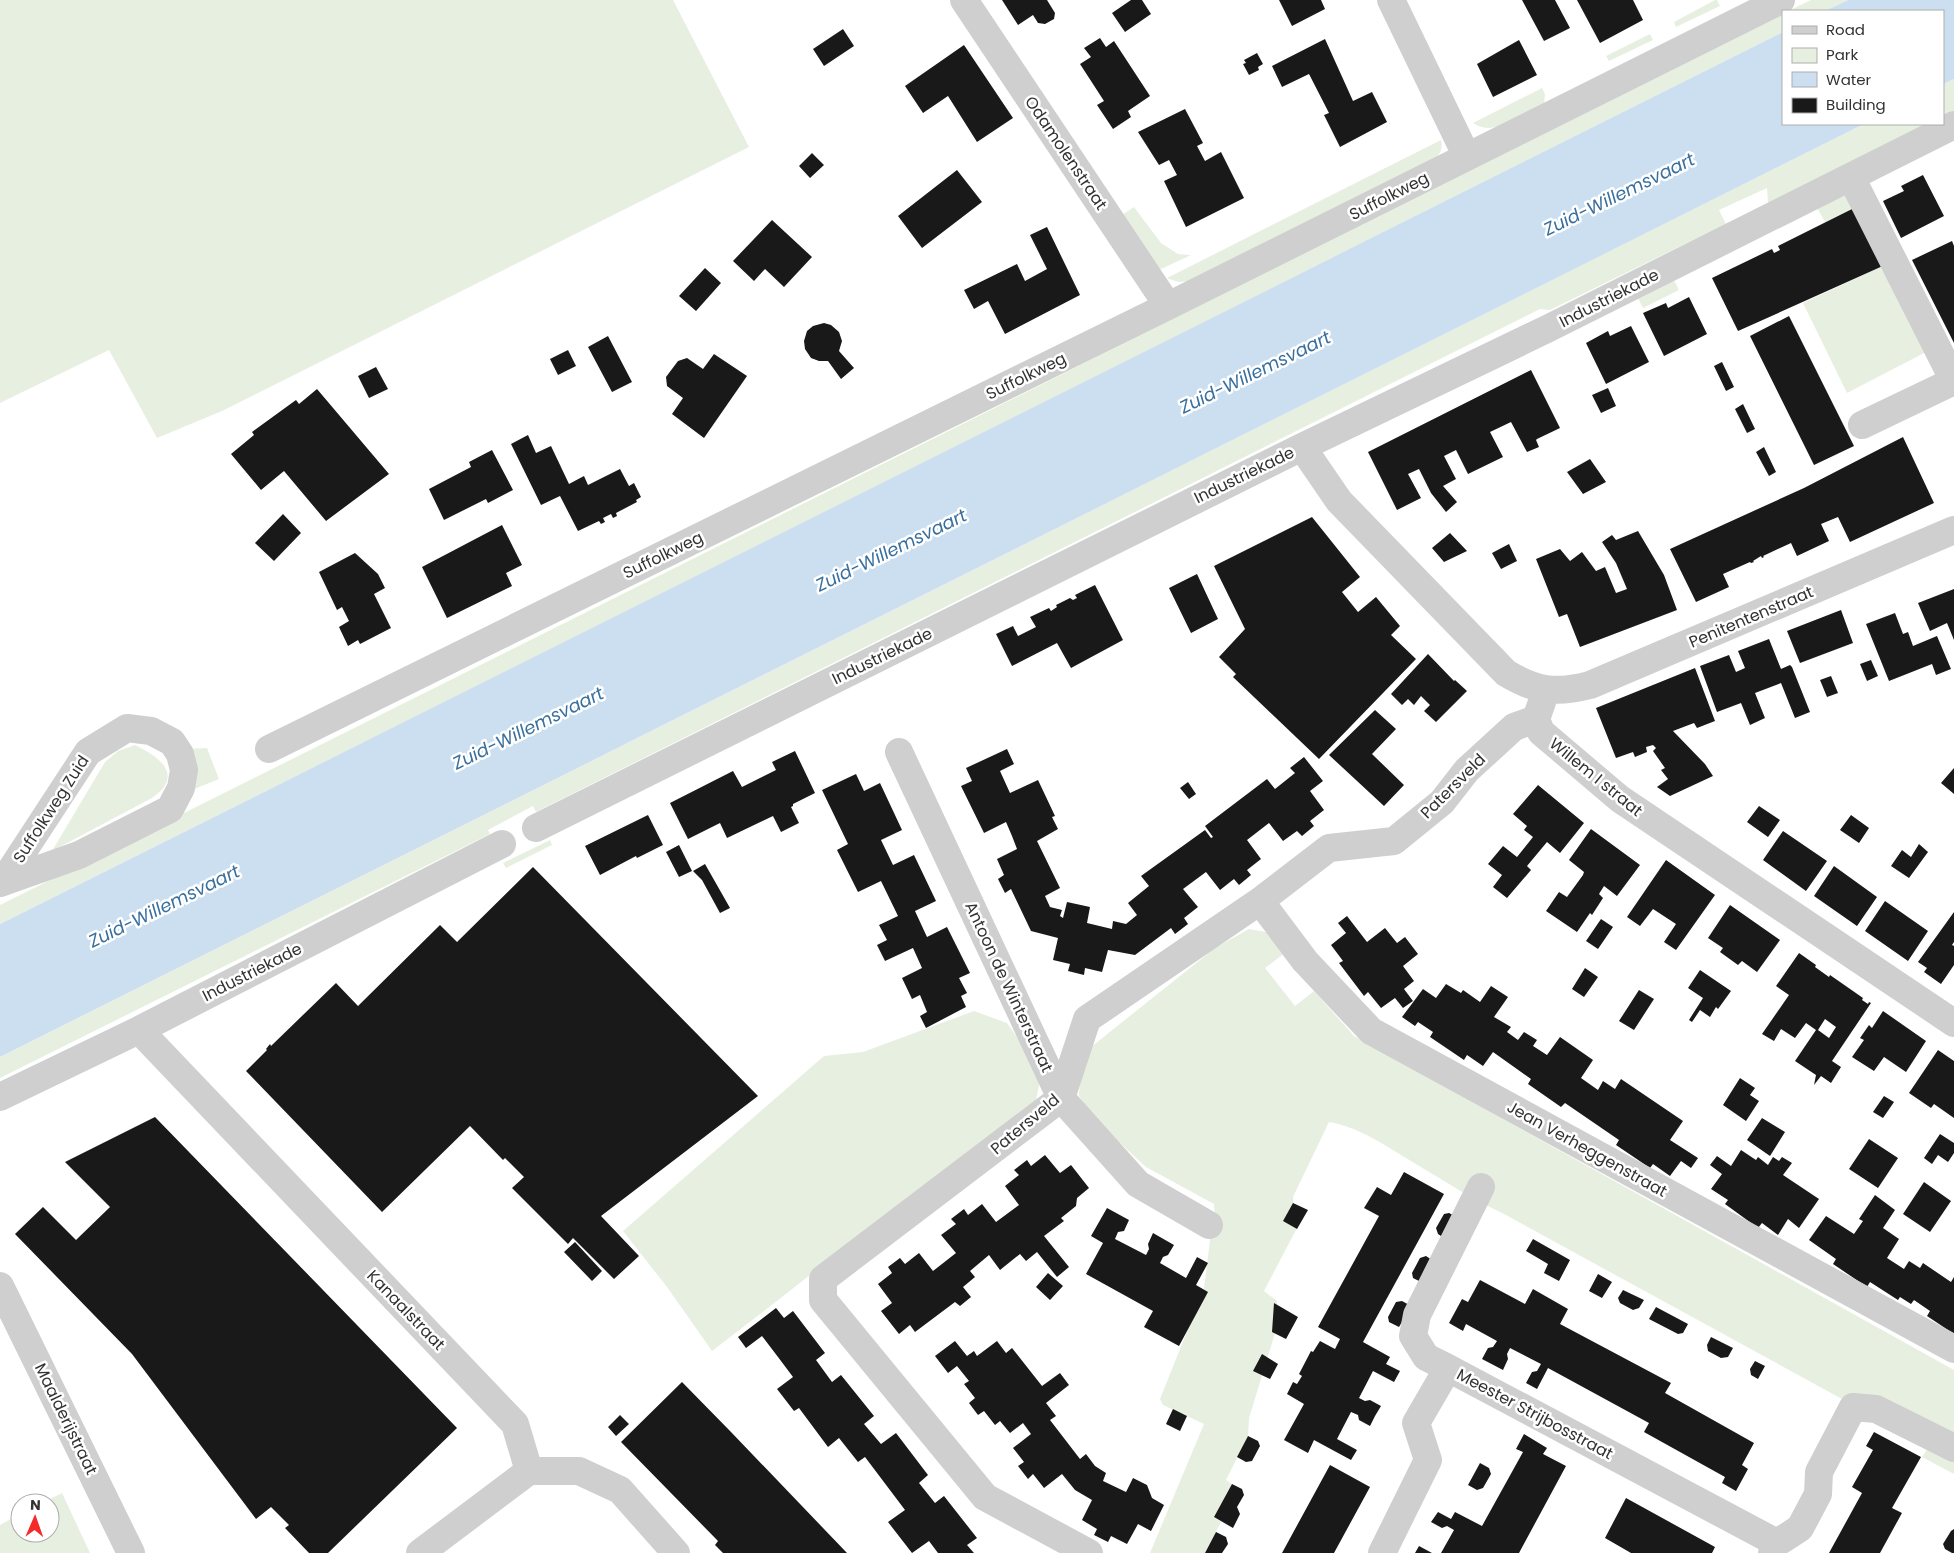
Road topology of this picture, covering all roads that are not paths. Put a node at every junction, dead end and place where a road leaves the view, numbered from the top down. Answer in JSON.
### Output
{"nodes":[{"id":1,"x":964,"y":0,"type":"edge"},
{"id":2,"x":1391,"y":0,"type":"edge"},
{"id":3,"x":1781,"y":0,"type":"edge"},
{"id":4,"x":1954,"y":125,"type":"edge"},
{"id":5,"x":1467,"y":157,"type":"junction"},
{"id":6,"x":1851,"y":177,"type":"junction"},
{"id":7,"x":1168,"y":306,"type":"junction"},
{"id":8,"x":1954,"y":381,"type":"edge"},
{"id":9,"x":1862,"y":425,"type":"dead end"},
{"id":10,"x":1302,"y":446,"type":"junction"},
{"id":11,"x":1954,"y":530,"type":"edge"},
{"id":12,"x":1546,"y":691,"type":"junction"},
{"id":13,"x":1536,"y":719,"type":"junction"},
{"id":14,"x":270,"y":748,"type":"dead end"},
{"id":15,"x":899,"y":752,"type":"dead end"},
{"id":16,"x":536,"y":828,"type":"dead end"},
{"id":17,"x":502,"y":844,"type":"dead end"},
{"id":18,"x":2,"y":882,"type":"edge"},
{"id":19,"x":1260,"y":901,"type":"junction"},
{"id":20,"x":1954,"y":1023,"type":"edge"},
{"id":21,"x":139,"y":1030,"type":"junction"},
{"id":22,"x":0,"y":1097,"type":"edge"},
{"id":23,"x":1061,"y":1098,"type":"junction"},
{"id":24,"x":1481,"y":1187,"type":"dead end"},
{"id":25,"x":1209,"y":1224,"type":"dead end"},
{"id":26,"x":0,"y":1286,"type":"edge"},
{"id":27,"x":1954,"y":1349,"type":"edge"},
{"id":28,"x":1448,"y":1368,"type":"junction"},
{"id":29,"x":1954,"y":1448,"type":"edge"},
{"id":30,"x":529,"y":1471,"type":"junction"},
{"id":31,"x":1775,"y":1548,"type":"edge"},
{"id":32,"x":131,"y":1553,"type":"edge"},
{"id":33,"x":420,"y":1553,"type":"edge"},
{"id":34,"x":676,"y":1553,"type":"edge"},
{"id":35,"x":1089,"y":1553,"type":"edge"},
{"id":36,"x":1382,"y":1553,"type":"edge"}],
"edges":[{"from":1,"to":7,"type":"street","name":"Odamolenstraat"},
{"from":2,"to":5,"type":"street"},
{"from":3,"to":5,"type":"street","name":"Suffolkweg"},
{"from":4,"to":6,"type":"street","name":"Industriekade"},
{"from":5,"to":7,"type":"street","name":"Suffolkweg"},
{"from":6,"to":8,"type":"street"},
{"from":6,"to":10,"type":"street","name":"Industriekade"},
{"from":7,"to":14,"type":"street","name":"Suffolkweg"},
{"from":8,"to":9,"type":"street"},
{"from":10,"to":12,"type":"street"},
{"from":10,"to":16,"type":"street","name":"Industriekade"},
{"from":11,"to":12,"type":"street","name":"Penitentenstraat"},
{"from":12,"to":13,"type":"street"},
{"from":13,"to":19,"type":"street","name":"Patersveld"},
{"from":13,"to":20,"type":"street","name":"Willem I straat"},
{"from":15,"to":23,"type":"street","name":"Antoon de Winterstraat"},
{"from":17,"to":21,"type":"street","name":"Industriekade"},
{"from":18,"to":18,"type":"street","name":"Suffolkweg Zuid"},
{"from":19,"to":23,"type":"street","name":"Patersveld"},
{"from":19,"to":27,"type":"street","name":"Jean Verheggenstraat"},
{"from":21,"to":22,"type":"street","name":"Industriekade"},
{"from":21,"to":30,"type":"street","name":"Kanaalstraat"},
{"from":23,"to":25,"type":"street","name":"Antoon de Winterstraat"},
{"from":23,"to":35,"type":"street","name":"Patersveld"},
{"from":24,"to":28,"type":"street"},
{"from":26,"to":32,"type":"street","name":"Maalderijstraat"},
{"from":28,"to":31,"type":"street","name":"Meester Strijbosstraat"},
{"from":28,"to":36,"type":"street","name":"Meester Strijbosstraat"},
{"from":29,"to":31,"type":"street"},
{"from":30,"to":33,"type":"street"},
{"from":30,"to":34,"type":"street"}]}
